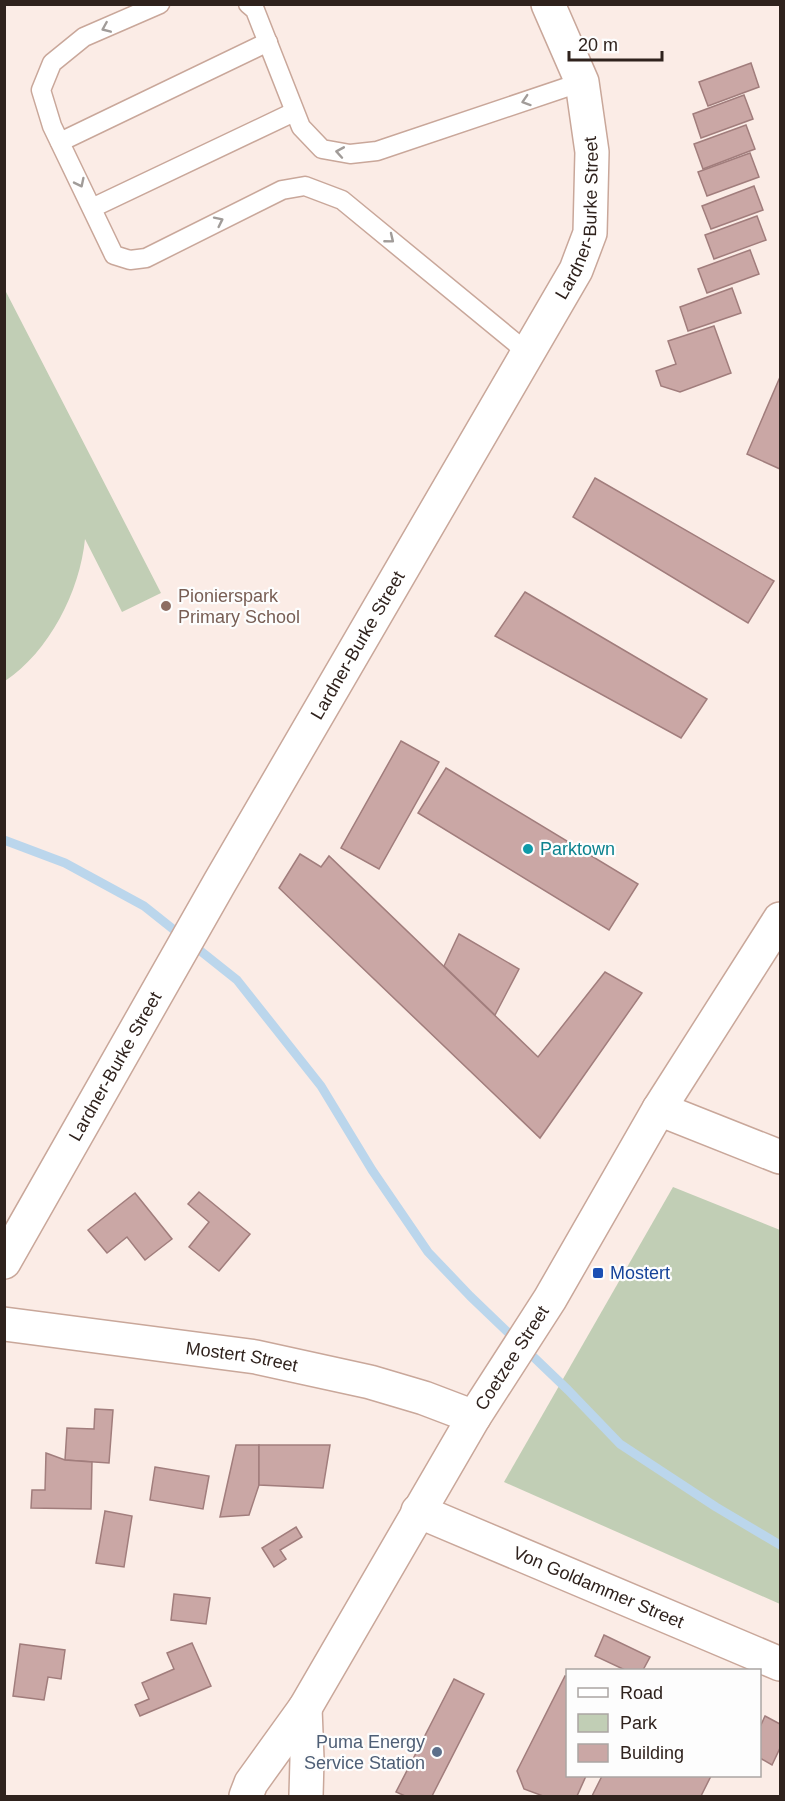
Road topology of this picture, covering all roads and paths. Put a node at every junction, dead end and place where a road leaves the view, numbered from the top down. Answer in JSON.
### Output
{"nodes":[{"id":1,"x":160,"y":4,"type":"edge"},
{"id":2,"x":248,"y":4,"type":"edge"},
{"id":3,"x":548,"y":4,"type":"edge"},
{"id":4,"x":268,"y":42,"type":"junction"},
{"id":5,"x":582,"y":82,"type":"junction"},
{"id":6,"x":294,"y":112,"type":"junction"},
{"id":7,"x":60,"y":142,"type":"junction"},
{"id":8,"x":92,"y":208,"type":"junction"},
{"id":9,"x":528,"y":353,"type":"junction"},
{"id":10,"x":780,"y":919,"type":"edge"},
{"id":11,"x":659,"y":1109,"type":"junction"},
{"id":12,"x":780,"y":1157,"type":"edge"},
{"id":13,"x":4,"y":1262,"type":"edge"},
{"id":14,"x":4,"y":1324,"type":"edge"},
{"id":15,"x":474,"y":1417,"type":"junction"},
{"id":16,"x":418,"y":1511,"type":"junction"},
{"id":17,"x":780,"y":1664,"type":"edge"},
{"id":18,"x":305,"y":1708,"type":"junction"},
{"id":19,"x":245,"y":1792,"type":"edge"},
{"id":20,"x":306,"y":1797,"type":"edge"}],
"edges":[{"from":1,"to":7,"type":"lane","one_way":true},
{"from":2,"to":4,"type":"lane"},
{"from":3,"to":5,"type":"street","name":"Lardner-Burke Street"},
{"from":4,"to":6,"type":"lane"},
{"from":4,"to":7,"type":"lane"},
{"from":5,"to":6,"type":"lane","one_way":true},
{"from":5,"to":9,"type":"street","name":"Lardner-Burke Street"},
{"from":6,"to":8,"type":"lane"},
{"from":7,"to":8,"type":"lane","one_way":true},
{"from":8,"to":9,"type":"lane","one_way":true},
{"from":9,"to":13,"type":"street","name":"Lardner-Burke Street"},
{"from":10,"to":11,"type":"street","name":"Coetzee Street"},
{"from":11,"to":12,"type":"street"},
{"from":11,"to":15,"type":"street","name":"Coetzee Street"},
{"from":14,"to":15,"type":"street","name":"Mostert Street"},
{"from":15,"to":16,"type":"street","name":"Coetzee Street"},
{"from":16,"to":17,"type":"street","name":"Von Goldammer Street"},
{"from":16,"to":18,"type":"street","name":"Coetzee Street"},
{"from":18,"to":19,"type":"street","name":"Coetzee Street"},
{"from":18,"to":20,"type":"street"}]}
